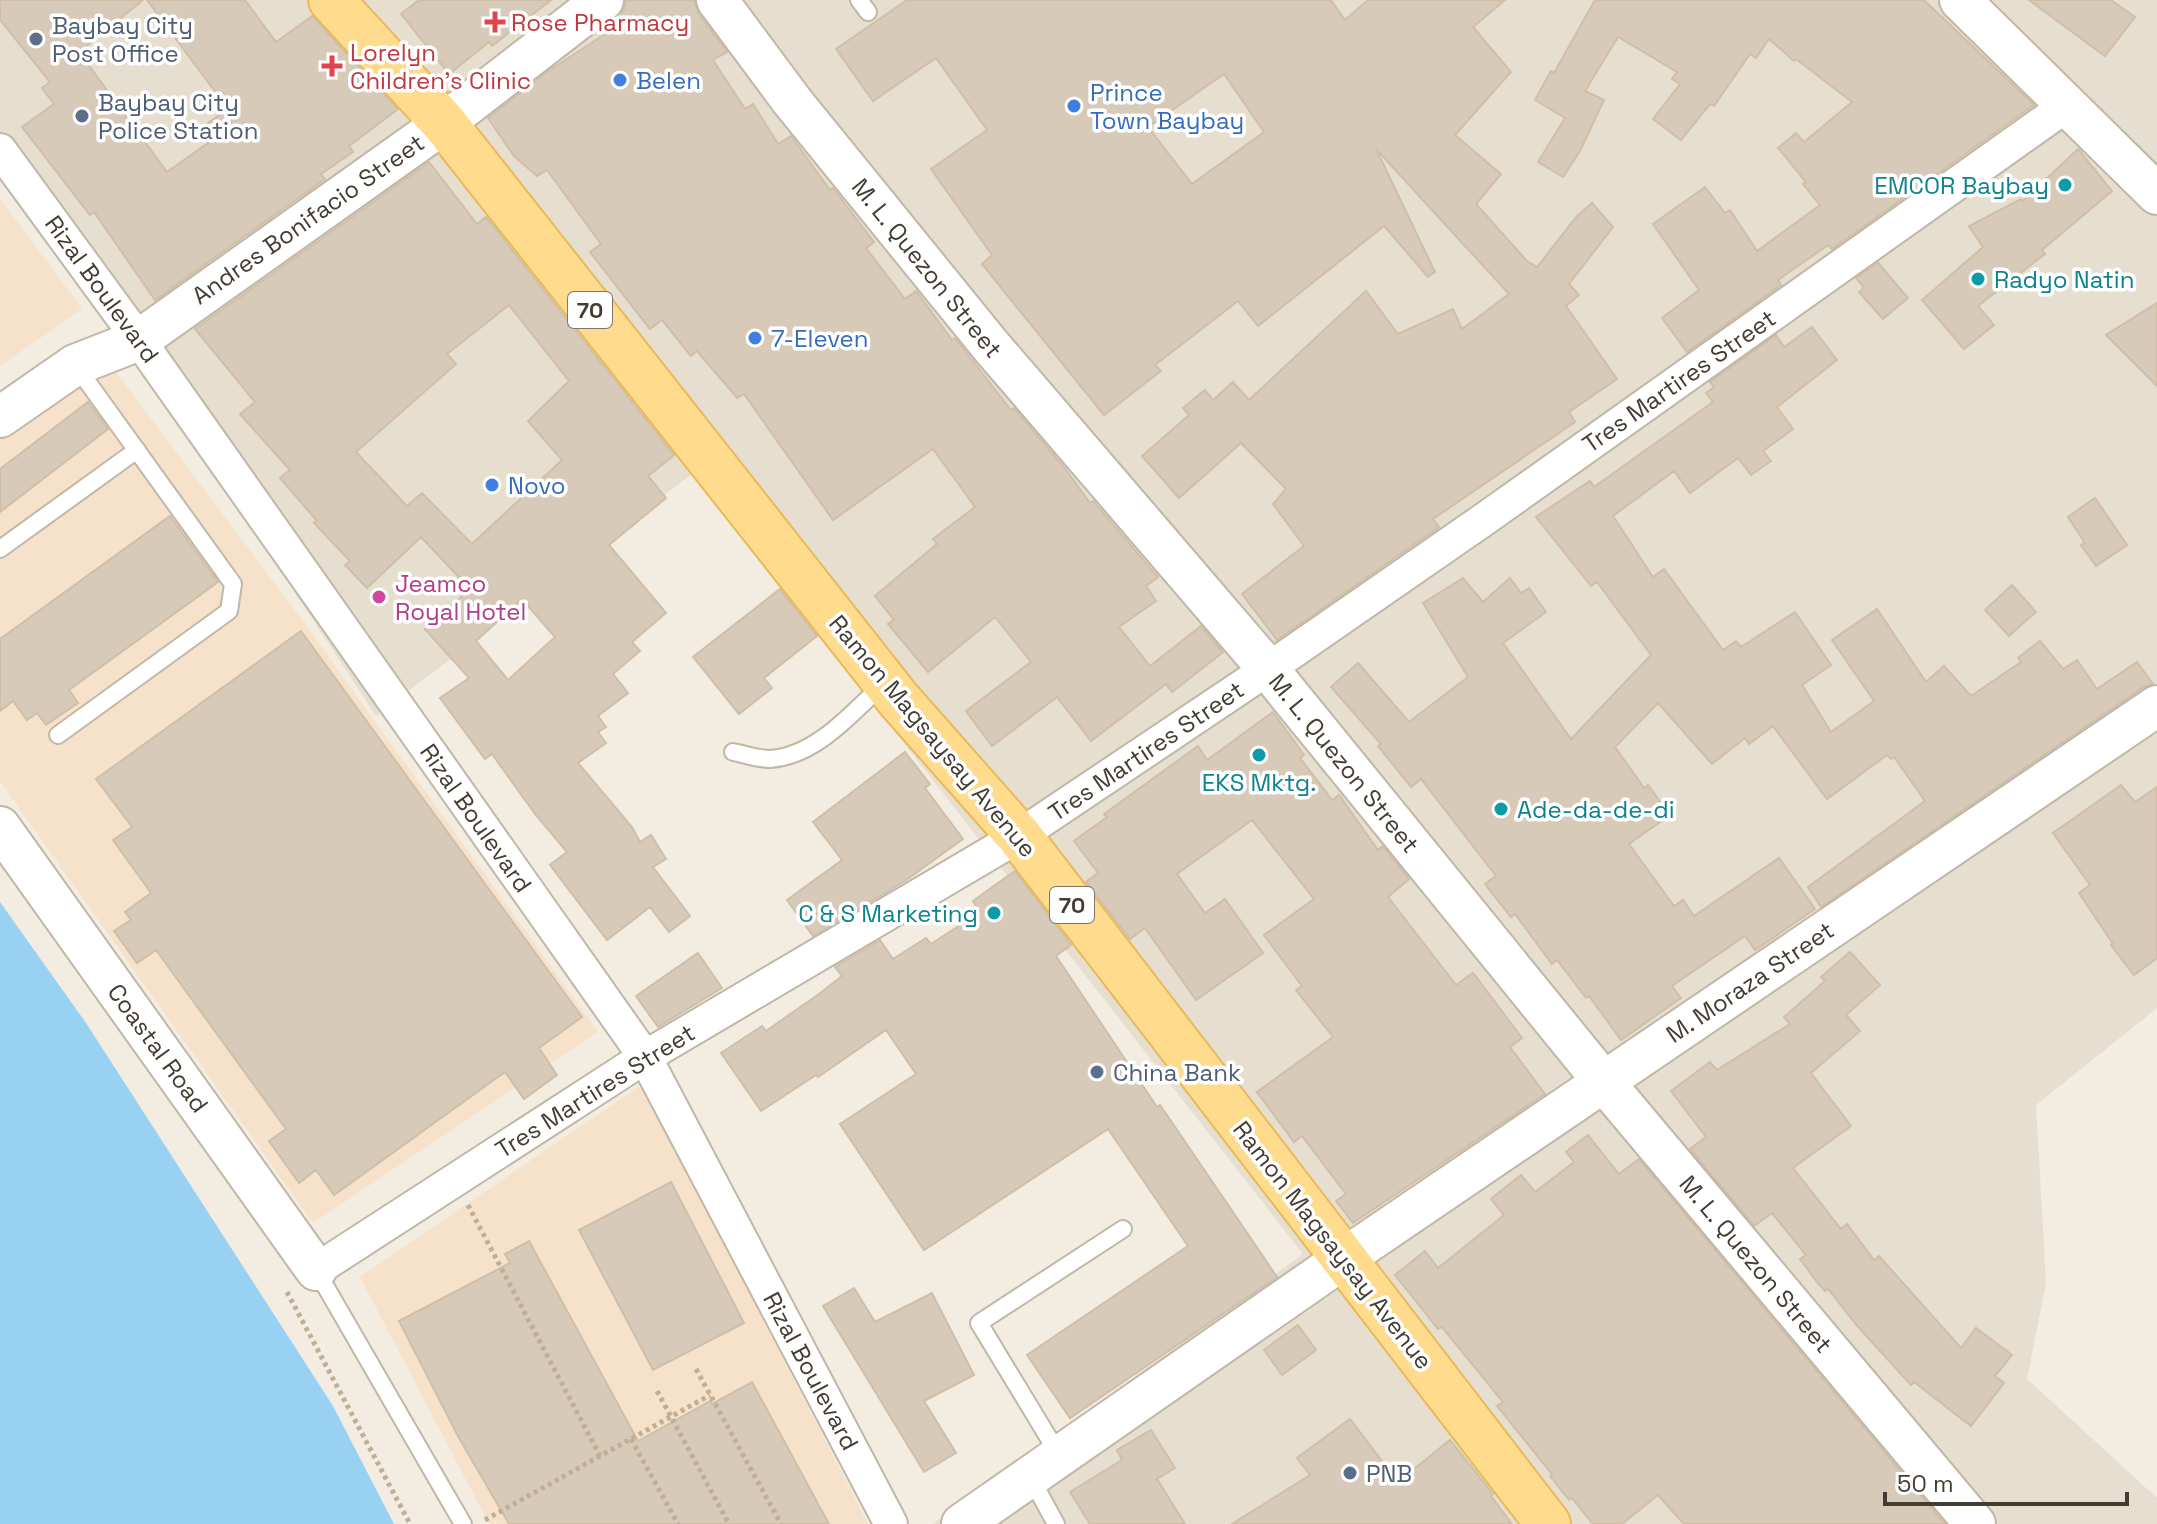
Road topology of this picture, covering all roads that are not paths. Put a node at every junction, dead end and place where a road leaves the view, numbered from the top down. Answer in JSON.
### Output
{"nodes":[{"id":1,"x":331,"y":0,"type":"edge"},
{"id":2,"x":603,"y":0,"type":"edge"},
{"id":3,"x":717,"y":0,"type":"edge"},
{"id":4,"x":1960,"y":0,"type":"edge"},
{"id":5,"x":2066,"y":106,"type":"junction"},
{"id":6,"x":444,"y":123,"type":"junction"},
{"id":7,"x":0,"y":150,"type":"edge"},
{"id":8,"x":2157,"y":194,"type":"edge"},
{"id":9,"x":139,"y":340,"type":"junction"},
{"id":10,"x":75,"y":365,"type":"junction"},
{"id":11,"x":0,"y":417,"type":"edge"},
{"id":12,"x":137,"y":450,"type":"junction"},
{"id":13,"x":0,"y":549,"type":"edge"},
{"id":14,"x":1268,"y":669,"type":"junction"},
{"id":15,"x":885,"y":682,"type":"junction"},
{"id":16,"x":2157,"y":706,"type":"edge"},
{"id":17,"x":58,"y":735,"type":"dead end"},
{"id":18,"x":733,"y":752,"type":"dead end"},
{"id":19,"x":0,"y":827,"type":"edge"},
{"id":20,"x":1019,"y":836,"type":"junction"},
{"id":21,"x":645,"y":1057,"type":"junction"},
{"id":22,"x":1603,"y":1081,"type":"junction"},
{"id":23,"x":1123,"y":1229,"type":"dead end"},
{"id":24,"x":1343,"y":1259,"type":"junction"},
{"id":25,"x":301,"y":1281,"type":"junction"},
{"id":26,"x":1045,"y":1467,"type":"junction"},
{"id":27,"x":463,"y":1524,"type":"edge"},
{"id":28,"x":891,"y":1524,"type":"edge"},
{"id":29,"x":962,"y":1524,"type":"edge"},
{"id":30,"x":1056,"y":1524,"type":"edge"},
{"id":31,"x":1548,"y":1524,"type":"edge"},
{"id":32,"x":1975,"y":1524,"type":"edge"}],
"edges":[{"from":1,"to":6,"type":"main road","name":"Ramon Magsaysay Avenue","number":"70"},
{"from":2,"to":6,"type":"street","name":"Andres Bonifacio Street"},
{"from":3,"to":14,"type":"street","name":"M. L. Quezon Street"},
{"from":4,"to":5,"type":"street"},
{"from":5,"to":8,"type":"street"},
{"from":5,"to":14,"type":"street","name":"Tres Martires Street"},
{"from":6,"to":9,"type":"street","name":"Andres Bonifacio Street"},
{"from":6,"to":15,"type":"main road","name":"Ramon Magsaysay Avenue","number":"70"},
{"from":7,"to":9,"type":"street","name":"Rizal Boulevard"},
{"from":9,"to":10,"type":"street","name":"Andres Bonifacio Street"},
{"from":9,"to":21,"type":"street","name":"Rizal Boulevard"},
{"from":10,"to":11,"type":"street","name":"Andres Bonifacio Street"},
{"from":10,"to":12,"type":"lane"},
{"from":12,"to":13,"type":"lane"},
{"from":12,"to":17,"type":"lane"},
{"from":14,"to":20,"type":"street","name":"Tres Martires Street"},
{"from":14,"to":22,"type":"street","name":"M. L. Quezon Street"},
{"from":15,"to":18,"type":"lane"},
{"from":15,"to":20,"type":"main road","name":"Ramon Magsaysay Avenue","number":"70"},
{"from":16,"to":22,"type":"street","name":"M. Moraza Street"},
{"from":19,"to":25,"type":"street","name":"Coastal Road"},
{"from":20,"to":21,"type":"street","name":"Tres Martires Street"},
{"from":20,"to":24,"type":"main road","name":"Ramon Magsaysay Avenue","number":"70"},
{"from":21,"to":25,"type":"street","name":"Tres Martires Street"},
{"from":21,"to":28,"type":"street","name":"Rizal Boulevard"},
{"from":22,"to":24,"type":"street","name":"M. Moraza Street"},
{"from":22,"to":32,"type":"street","name":"M. L. Quezon Street"},
{"from":23,"to":26,"type":"lane"},
{"from":24,"to":26,"type":"street","name":"M. Moraza Street"},
{"from":24,"to":31,"type":"main road","name":"Ramon Magsaysay Avenue","number":"70"},
{"from":25,"to":27,"type":"lane"},
{"from":26,"to":29,"type":"street","name":"M. Moraza Street"},
{"from":26,"to":30,"type":"lane"}]}
